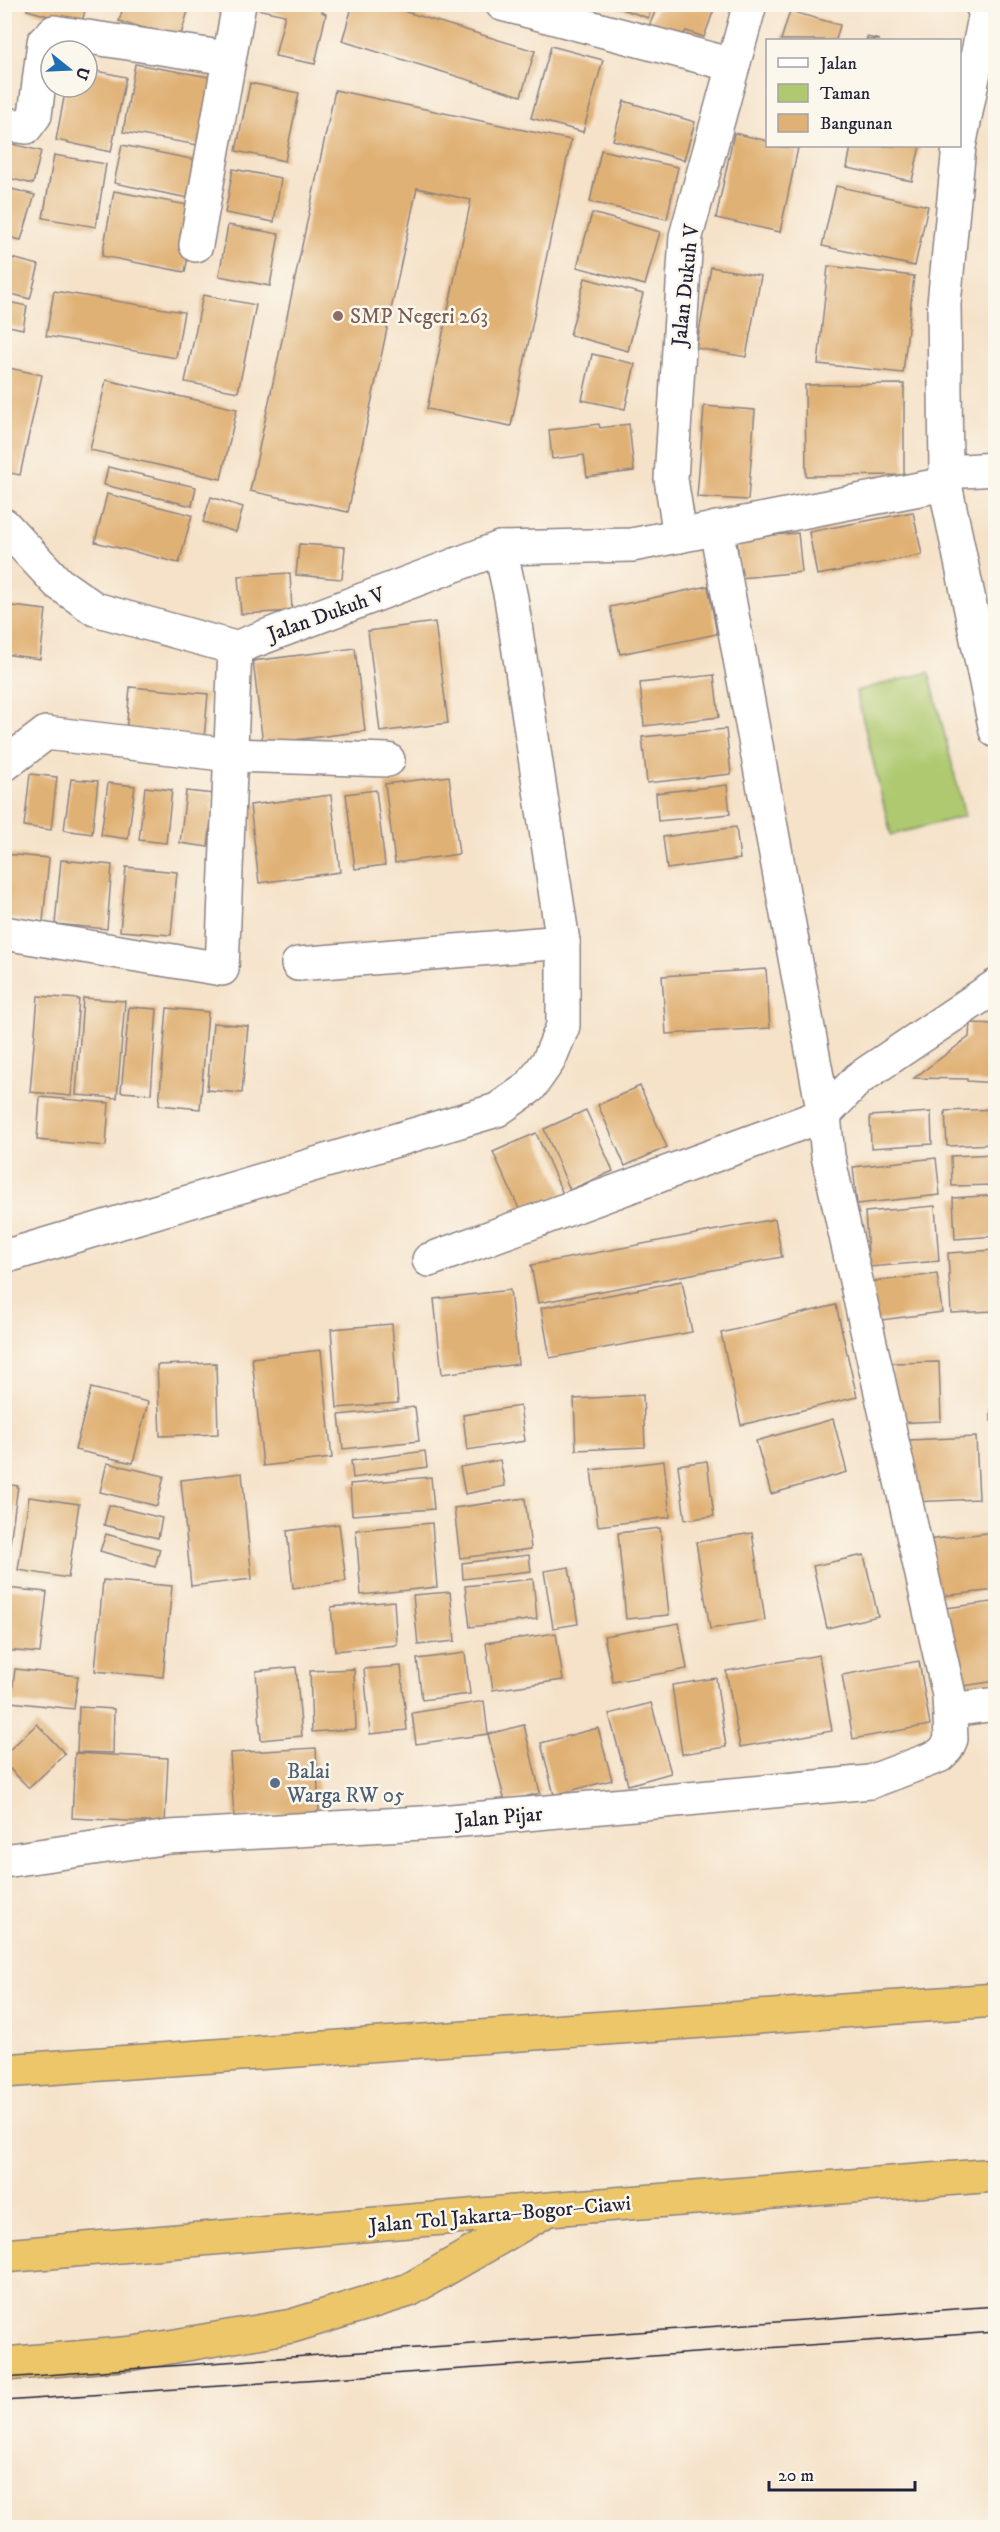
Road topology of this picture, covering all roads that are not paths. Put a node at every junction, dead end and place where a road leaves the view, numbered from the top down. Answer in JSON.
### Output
{"nodes":[{"id":1,"x":239,"y":4,"type":"edge"},
{"id":2,"x":502,"y":4,"type":"edge"},
{"id":3,"x":750,"y":4,"type":"edge"},
{"id":4,"x":986,"y":5,"type":"edge"},
{"id":5,"x":228,"y":58,"type":"junction"},
{"id":6,"x":733,"y":65,"type":"junction"},
{"id":7,"x":4,"y":124,"type":"edge"},
{"id":8,"x":961,"y":134,"type":"edge"},
{"id":9,"x":959,"y":147,"type":"edge"},
{"id":10,"x":196,"y":245,"type":"dead end"},
{"id":11,"x":996,"y":469,"type":"edge"},
{"id":12,"x":945,"y":478,"type":"junction"},
{"id":13,"x":4,"y":525,"type":"edge"},
{"id":14,"x":716,"y":528,"type":"junction"},
{"id":15,"x":680,"y":537,"type":"junction"},
{"id":16,"x":500,"y":548,"type":"junction"},
{"id":17,"x":235,"y":648,"type":"junction"},
{"id":18,"x":996,"y":731,"type":"edge"},
{"id":19,"x":230,"y":755,"type":"junction"},
{"id":20,"x":388,"y":760,"type":"dead end"},
{"id":21,"x":4,"y":765,"type":"edge"},
{"id":22,"x":4,"y":933,"type":"edge"},
{"id":23,"x":563,"y":942,"type":"junction"},
{"id":24,"x":298,"y":964,"type":"dead end"},
{"id":25,"x":996,"y":986,"type":"edge"},
{"id":26,"x":824,"y":1115,"type":"junction"},
{"id":27,"x":4,"y":1254,"type":"edge"},
{"id":28,"x":429,"y":1260,"type":"dead end"},
{"id":29,"x":996,"y":1704,"type":"edge"},
{"id":30,"x":951,"y":1710,"type":"junction"},
{"id":31,"x":4,"y":1861,"type":"edge"},
{"id":32,"x":996,"y":2000,"type":"edge"},
{"id":33,"x":4,"y":2070,"type":"edge"},
{"id":34,"x":996,"y":2175,"type":"edge"},
{"id":35,"x":549,"y":2209,"type":"junction"},
{"id":36,"x":4,"y":2256,"type":"edge"},
{"id":37,"x":4,"y":2364,"type":"edge"}],
"edges":[{"from":1,"to":5,"type":"street"},
{"from":2,"to":6,"type":"street"},
{"from":3,"to":6,"type":"street","name":"Jalan Dukuh V"},
{"from":4,"to":8,"type":"street"},
{"from":5,"to":7,"type":"street"},
{"from":5,"to":10,"type":"street"},
{"from":6,"to":15,"type":"street","name":"Jalan Dukuh V"},
{"from":9,"to":12,"type":"street"},
{"from":11,"to":12,"type":"street","name":"Jalan Dukuh V"},
{"from":12,"to":14,"type":"street","name":"Jalan Dukuh V"},
{"from":12,"to":18,"type":"street"},
{"from":13,"to":17,"type":"street"},
{"from":14,"to":15,"type":"street","name":"Jalan Dukuh V"},
{"from":14,"to":26,"type":"street","name":"Jalan Pijar"},
{"from":15,"to":16,"type":"street","name":"Jalan Dukuh V"},
{"from":16,"to":17,"type":"street","name":"Jalan Dukuh V"},
{"from":16,"to":23,"type":"street"},
{"from":17,"to":19,"type":"street"},
{"from":19,"to":20,"type":"street"},
{"from":19,"to":21,"type":"street"},
{"from":19,"to":22,"type":"street"},
{"from":23,"to":24,"type":"street"},
{"from":23,"to":27,"type":"street"},
{"from":25,"to":26,"type":"street"},
{"from":26,"to":28,"type":"street"},
{"from":26,"to":30,"type":"street","name":"Jalan Pijar"},
{"from":29,"to":30,"type":"street"},
{"from":30,"to":31,"type":"street","name":"Jalan Pijar"},
{"from":32,"to":33,"type":"highway"},
{"from":34,"to":35,"type":"highway","name":"Jalan Tol Jakarta–Bogor–Ciawi"},
{"from":35,"to":36,"type":"highway","name":"Jalan Tol Jakarta–Bogor–Ciawi"},
{"from":35,"to":37,"type":"highway"}]}
